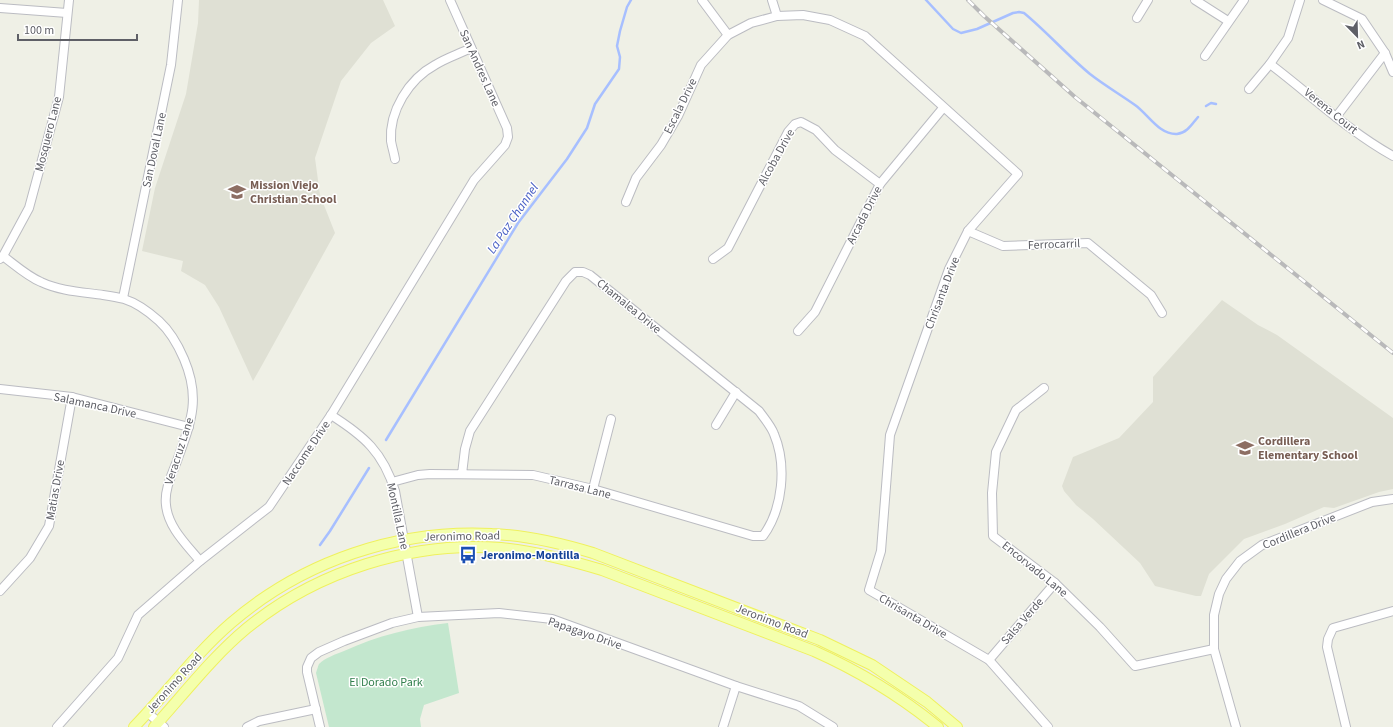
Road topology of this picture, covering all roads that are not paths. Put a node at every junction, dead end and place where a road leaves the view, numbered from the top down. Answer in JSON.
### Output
{"nodes":[{"id":1,"x":68,"y":0,"type":"edge"},
{"id":2,"x":178,"y":0,"type":"edge"},
{"id":3,"x":450,"y":0,"type":"edge"},
{"id":4,"x":702,"y":0,"type":"edge"},
{"id":5,"x":772,"y":0,"type":"edge"},
{"id":6,"x":1148,"y":0,"type":"edge"},
{"id":7,"x":1194,"y":0,"type":"edge"},
{"id":8,"x":1244,"y":0,"type":"edge"},
{"id":9,"x":1300,"y":0,"type":"edge"},
{"id":10,"x":1323,"y":0,"type":"edge"},
{"id":11,"x":0,"y":8,"type":"edge"},
{"id":12,"x":67,"y":13,"type":"junction"},
{"id":13,"x":777,"y":16,"type":"junction"},
{"id":14,"x":1137,"y":18,"type":"dead end"},
{"id":15,"x":1228,"y":21,"type":"junction"},
{"id":16,"x":728,"y":35,"type":"junction"},
{"id":17,"x":471,"y":48,"type":"junction"},
{"id":18,"x":1385,"y":53,"type":"junction"},
{"id":19,"x":1205,"y":56,"type":"dead end"},
{"id":20,"x":1270,"y":64,"type":"junction"},
{"id":21,"x":1393,"y":72,"type":"edge"},
{"id":22,"x":1248,"y":89,"type":"dead end"},
{"id":23,"x":943,"y":108,"type":"junction"},
{"id":24,"x":1336,"y":117,"type":"junction"},
{"id":25,"x":508,"y":137,"type":"joint"},
{"id":26,"x":1393,"y":156,"type":"edge"},
{"id":27,"x":395,"y":159,"type":"dead end"},
{"id":28,"x":880,"y":184,"type":"junction"},
{"id":29,"x":626,"y":202,"type":"dead end"},
{"id":30,"x":968,"y":231,"type":"junction"},
{"id":31,"x":2,"y":257,"type":"edge"},
{"id":32,"x":713,"y":259,"type":"dead end"},
{"id":33,"x":123,"y":298,"type":"junction"},
{"id":34,"x":1162,"y":313,"type":"dead end"},
{"id":35,"x":798,"y":331,"type":"dead end"},
{"id":36,"x":1044,"y":388,"type":"dead end"},
{"id":37,"x":0,"y":389,"type":"edge"},
{"id":38,"x":736,"y":392,"type":"junction"},
{"id":39,"x":72,"y":397,"type":"junction"},
{"id":40,"x":331,"y":415,"type":"junction"},
{"id":41,"x":611,"y":419,"type":"dead end"},
{"id":42,"x":716,"y":425,"type":"dead end"},
{"id":43,"x":189,"y":427,"type":"junction"},
{"id":44,"x":462,"y":474,"type":"junction"},
{"id":45,"x":392,"y":482,"type":"junction"},
{"id":46,"x":593,"y":490,"type":"junction"},
{"id":47,"x":1393,"y":499,"type":"edge"},
{"id":48,"x":763,"y":536,"type":"joint"},
{"id":49,"x":404,"y":540,"type":"junction"},
{"id":50,"x":406,"y":554,"type":"junction"},
{"id":51,"x":200,"y":561,"type":"junction"},
{"id":52,"x":1055,"y":583,"type":"junction"},
{"id":53,"x":0,"y":591,"type":"edge"},
{"id":54,"x":1393,"y":611,"type":"edge"},
{"id":55,"x":418,"y":617,"type":"junction"},
{"id":56,"x":1214,"y":649,"type":"junction"},
{"id":57,"x":989,"y":660,"type":"junction"},
{"id":58,"x":736,"y":686,"type":"junction"},
{"id":59,"x":316,"y":709,"type":"junction"},
{"id":60,"x":148,"y":713,"type":"junction"},
{"id":61,"x":159,"y":725,"type":"edge"},
{"id":62,"x":57,"y":727,"type":"edge"},
{"id":63,"x":134,"y":727,"type":"edge"},
{"id":64,"x":247,"y":727,"type":"edge"},
{"id":65,"x":320,"y":727,"type":"edge"},
{"id":66,"x":723,"y":727,"type":"edge"},
{"id":67,"x":833,"y":727,"type":"edge"},
{"id":68,"x":938,"y":727,"type":"edge"},
{"id":69,"x":957,"y":727,"type":"edge"},
{"id":70,"x":1048,"y":727,"type":"edge"},
{"id":71,"x":1236,"y":727,"type":"edge"},
{"id":72,"x":1346,"y":727,"type":"edge"}],
"edges":[{"from":1,"to":12,"type":"street","name":"Mosquero Lane"},
{"from":2,"to":33,"type":"street","name":"San Doval Lane"},
{"from":3,"to":17,"type":"street","name":"San Andres Lane"},
{"from":4,"to":16,"type":"street"},
{"from":5,"to":13,"type":"street"},
{"from":6,"to":14,"type":"street"},
{"from":7,"to":15,"type":"street"},
{"from":8,"to":15,"type":"street"},
{"from":9,"to":20,"type":"street"},
{"from":10,"to":18,"type":"street"},
{"from":11,"to":12,"type":"street"},
{"from":12,"to":31,"type":"street","name":"Mosquero Lane"},
{"from":13,"to":16,"type":"street","name":"Chrisanta Drive"},
{"from":13,"to":23,"type":"street","name":"Chrisanta Drive"},
{"from":15,"to":19,"type":"street"},
{"from":16,"to":29,"type":"street","name":"Escala Drive"},
{"from":17,"to":25,"type":"street","name":"San Andres Lane"},
{"from":17,"to":27,"type":"street"},
{"from":18,"to":21,"type":"street"},
{"from":18,"to":24,"type":"street"},
{"from":20,"to":22,"type":"street"},
{"from":20,"to":24,"type":"street","name":"Verena Court"},
{"from":23,"to":28,"type":"street","name":"Arcada Drive"},
{"from":23,"to":30,"type":"street","name":"Chrisanta Drive"},
{"from":24,"to":26,"type":"street","name":"Verena Court"},
{"from":25,"to":40,"type":"street","name":"Naccome Drive"},
{"from":28,"to":32,"type":"street","name":"Alcoba Drive"},
{"from":28,"to":35,"type":"street","name":"Arcada Drive"},
{"from":30,"to":34,"type":"street","name":"Ferrocarril"},
{"from":30,"to":57,"type":"street","name":"Chrisanta Drive"},
{"from":31,"to":33,"type":"street","name":"Veracruz Lane"},
{"from":33,"to":43,"type":"street","name":"Veracruz Lane"},
{"from":36,"to":52,"type":"street","name":"Encorvado Lane"},
{"from":37,"to":39,"type":"street","name":"Salamanca Drive"},
{"from":38,"to":42,"type":"street"},
{"from":38,"to":44,"type":"street","name":"Chamalea Drive"},
{"from":38,"to":48,"type":"street","name":"Chamalea Drive"},
{"from":39,"to":43,"type":"street","name":"Salamanca Drive"},
{"from":39,"to":53,"type":"street","name":"Matias Drive"},
{"from":40,"to":45,"type":"street","name":"Montilla Lane"},
{"from":40,"to":51,"type":"street","name":"Naccome Drive"},
{"from":41,"to":46,"type":"street"},
{"from":43,"to":51,"type":"street","name":"Veracruz Lane"},
{"from":44,"to":45,"type":"street","name":"Tarrasa Lane"},
{"from":44,"to":46,"type":"street","name":"Tarrasa Lane"},
{"from":45,"to":49,"type":"street","name":"Montilla Lane"},
{"from":46,"to":48,"type":"street","name":"Tarrasa Lane"},
{"from":47,"to":56,"type":"street","name":"Cordillera Drive"},
{"from":49,"to":50,"type":"street","name":"Montilla Lane"},
{"from":49,"to":60,"type":"main road","name":"Jeronimo Road"},
{"from":49,"to":69,"type":"main road","name":"Jeronimo Road"},
{"from":50,"to":55,"type":"street","name":"Montilla Lane"},
{"from":50,"to":61,"type":"main road","name":"Jeronimo Road"},
{"from":50,"to":68,"type":"main road","name":"Jeronimo Road"},
{"from":51,"to":62,"type":"street","name":"Naccome Drive"},
{"from":52,"to":56,"type":"street","name":"Encorvado Lane"},
{"from":52,"to":57,"type":"street","name":"Salsa Verde"},
{"from":54,"to":72,"type":"street"},
{"from":55,"to":58,"type":"street","name":"Papagayo Drive"},
{"from":55,"to":59,"type":"street","name":"Papagayo Drive"},
{"from":56,"to":71,"type":"street","name":"Cordillera Drive"},
{"from":57,"to":70,"type":"street","name":"Chrisanta Drive"},
{"from":58,"to":66,"type":"street"},
{"from":58,"to":67,"type":"street","name":"Papagayo Drive"},
{"from":59,"to":64,"type":"street"},
{"from":59,"to":65,"type":"street"},
{"from":60,"to":61,"type":"street"},
{"from":60,"to":63,"type":"main road","name":"Jeronimo Road"}]}
